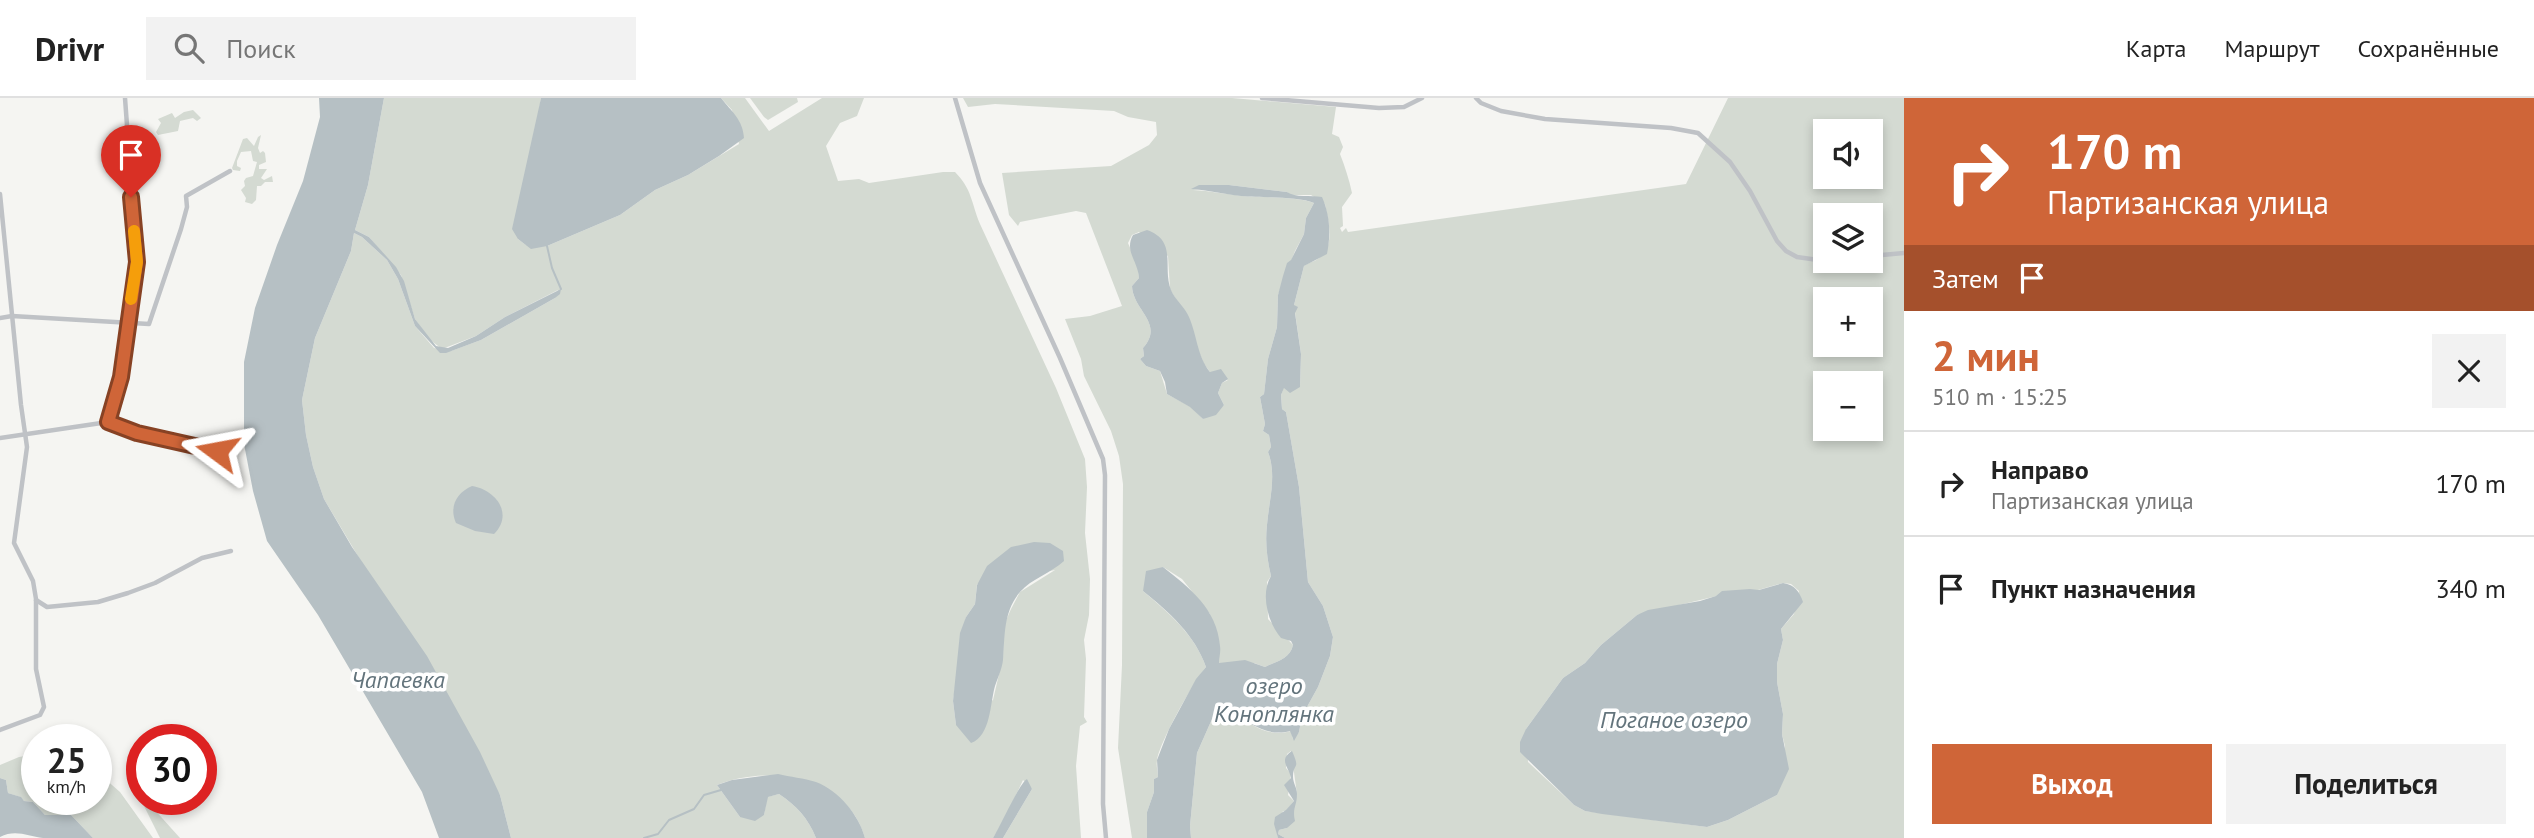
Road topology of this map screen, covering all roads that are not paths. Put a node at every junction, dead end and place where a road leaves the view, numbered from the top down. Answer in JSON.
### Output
{"nodes":[{"id":1,"x":125,"y":98,"type":"edge"},
{"id":2,"x":955,"y":98,"type":"edge"},
{"id":3,"x":1262,"y":98,"type":"edge"},
{"id":4,"x":1422,"y":98,"type":"edge"},
{"id":5,"x":1476,"y":98,"type":"edge"},
{"id":6,"x":230,"y":171,"type":"dead end"},
{"id":7,"x":0,"y":194,"type":"edge"},
{"id":8,"x":1904,"y":253,"type":"edge"},
{"id":9,"x":1883,"y":255,"type":"edge"},
{"id":10,"x":1813,"y":259,"type":"edge"},
{"id":11,"x":12,"y":316,"type":"junction"},
{"id":12,"x":0,"y":318,"type":"edge"},
{"id":13,"x":127,"y":323,"type":"junction"},
{"id":14,"x":108,"y":422,"type":"junction"},
{"id":15,"x":25,"y":433,"type":"junction"},
{"id":16,"x":0,"y":438,"type":"edge"},
{"id":17,"x":217,"y":451,"type":"dead end"},
{"id":18,"x":232,"y":551,"type":"dead end"},
{"id":19,"x":36,"y":599,"type":"junction"},
{"id":20,"x":0,"y":730,"type":"edge"},
{"id":21,"x":1106,"y":838,"type":"edge"}],
"edges":[{"from":1,"to":13,"type":"street"},
{"from":2,"to":21,"type":"street"},
{"from":3,"to":4,"type":"street"},
{"from":5,"to":10,"type":"street"},
{"from":6,"to":13,"type":"street"},
{"from":7,"to":11,"type":"street"},
{"from":8,"to":9,"type":"street"},
{"from":11,"to":12,"type":"street"},
{"from":11,"to":13,"type":"street"},
{"from":11,"to":15,"type":"street"},
{"from":13,"to":14,"type":"street"},
{"from":14,"to":15,"type":"street"},
{"from":14,"to":17,"type":"street"},
{"from":15,"to":16,"type":"street"},
{"from":15,"to":19,"type":"street"},
{"from":18,"to":19,"type":"street"},
{"from":19,"to":20,"type":"street"}]}
